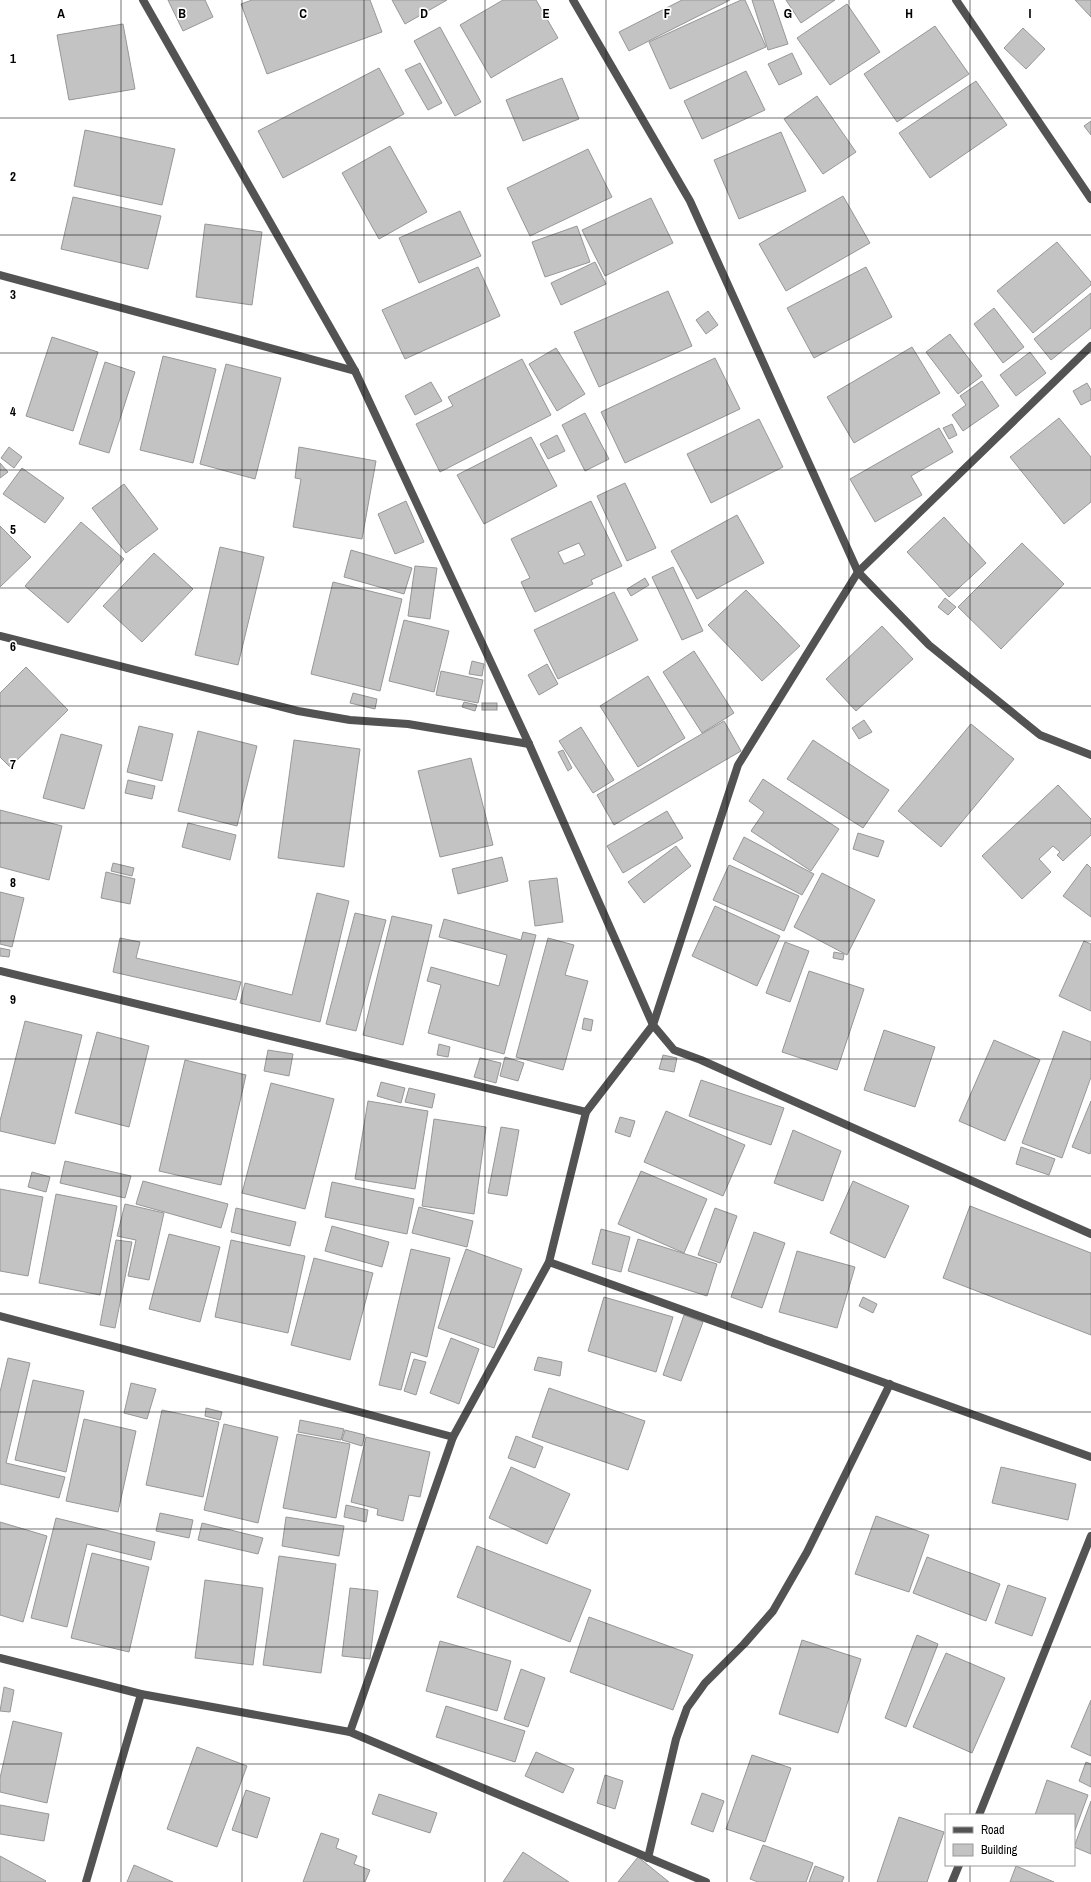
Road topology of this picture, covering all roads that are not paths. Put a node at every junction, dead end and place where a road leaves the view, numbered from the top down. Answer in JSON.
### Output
{"nodes":[{"id":1,"x":143,"y":0,"type":"edge"},
{"id":2,"x":573,"y":0,"type":"edge"},
{"id":3,"x":956,"y":0,"type":"edge"},
{"id":4,"x":1091,"y":199,"type":"edge"},
{"id":5,"x":0,"y":275,"type":"edge"},
{"id":6,"x":1091,"y":346,"type":"edge"},
{"id":7,"x":355,"y":371,"type":"junction"},
{"id":8,"x":858,"y":572,"type":"junction"},
{"id":9,"x":0,"y":636,"type":"edge"},
{"id":10,"x":529,"y":744,"type":"junction"},
{"id":11,"x":1091,"y":754,"type":"edge"},
{"id":12,"x":0,"y":971,"type":"edge"},
{"id":13,"x":653,"y":1025,"type":"junction"},
{"id":14,"x":586,"y":1112,"type":"junction"},
{"id":15,"x":1091,"y":1234,"type":"edge"},
{"id":16,"x":549,"y":1262,"type":"junction"},
{"id":17,"x":0,"y":1316,"type":"edge"},
{"id":18,"x":890,"y":1384,"type":"junction"},
{"id":19,"x":453,"y":1437,"type":"junction"},
{"id":20,"x":1091,"y":1456,"type":"edge"},
{"id":21,"x":1091,"y":1536,"type":"edge"},
{"id":22,"x":0,"y":1658,"type":"edge"},
{"id":23,"x":142,"y":1694,"type":"junction"},
{"id":24,"x":350,"y":1732,"type":"junction"},
{"id":25,"x":979,"y":1814,"type":"edge"},
{"id":26,"x":648,"y":1858,"type":"junction"},
{"id":27,"x":959,"y":1866,"type":"edge"},
{"id":28,"x":86,"y":1882,"type":"edge"},
{"id":29,"x":706,"y":1882,"type":"edge"},
{"id":30,"x":952,"y":1882,"type":"edge"}],
"edges":[{"from":1,"to":7,"type":"street"},
{"from":2,"to":8,"type":"street"},
{"from":3,"to":4,"type":"street"},
{"from":5,"to":7,"type":"street"},
{"from":6,"to":8,"type":"street"},
{"from":7,"to":10,"type":"street"},
{"from":8,"to":11,"type":"street"},
{"from":8,"to":13,"type":"street"},
{"from":9,"to":10,"type":"street"},
{"from":10,"to":13,"type":"street"},
{"from":12,"to":14,"type":"street"},
{"from":13,"to":14,"type":"street"},
{"from":13,"to":15,"type":"street"},
{"from":14,"to":16,"type":"street"},
{"from":16,"to":18,"type":"street"},
{"from":16,"to":19,"type":"street"},
{"from":17,"to":19,"type":"street"},
{"from":18,"to":20,"type":"street"},
{"from":18,"to":26,"type":"street"},
{"from":19,"to":24,"type":"street"},
{"from":21,"to":25,"type":"street"},
{"from":22,"to":23,"type":"street"},
{"from":23,"to":24,"type":"street"},
{"from":23,"to":28,"type":"street"},
{"from":24,"to":26,"type":"street"},
{"from":26,"to":29,"type":"street"},
{"from":27,"to":30,"type":"street"}]}
